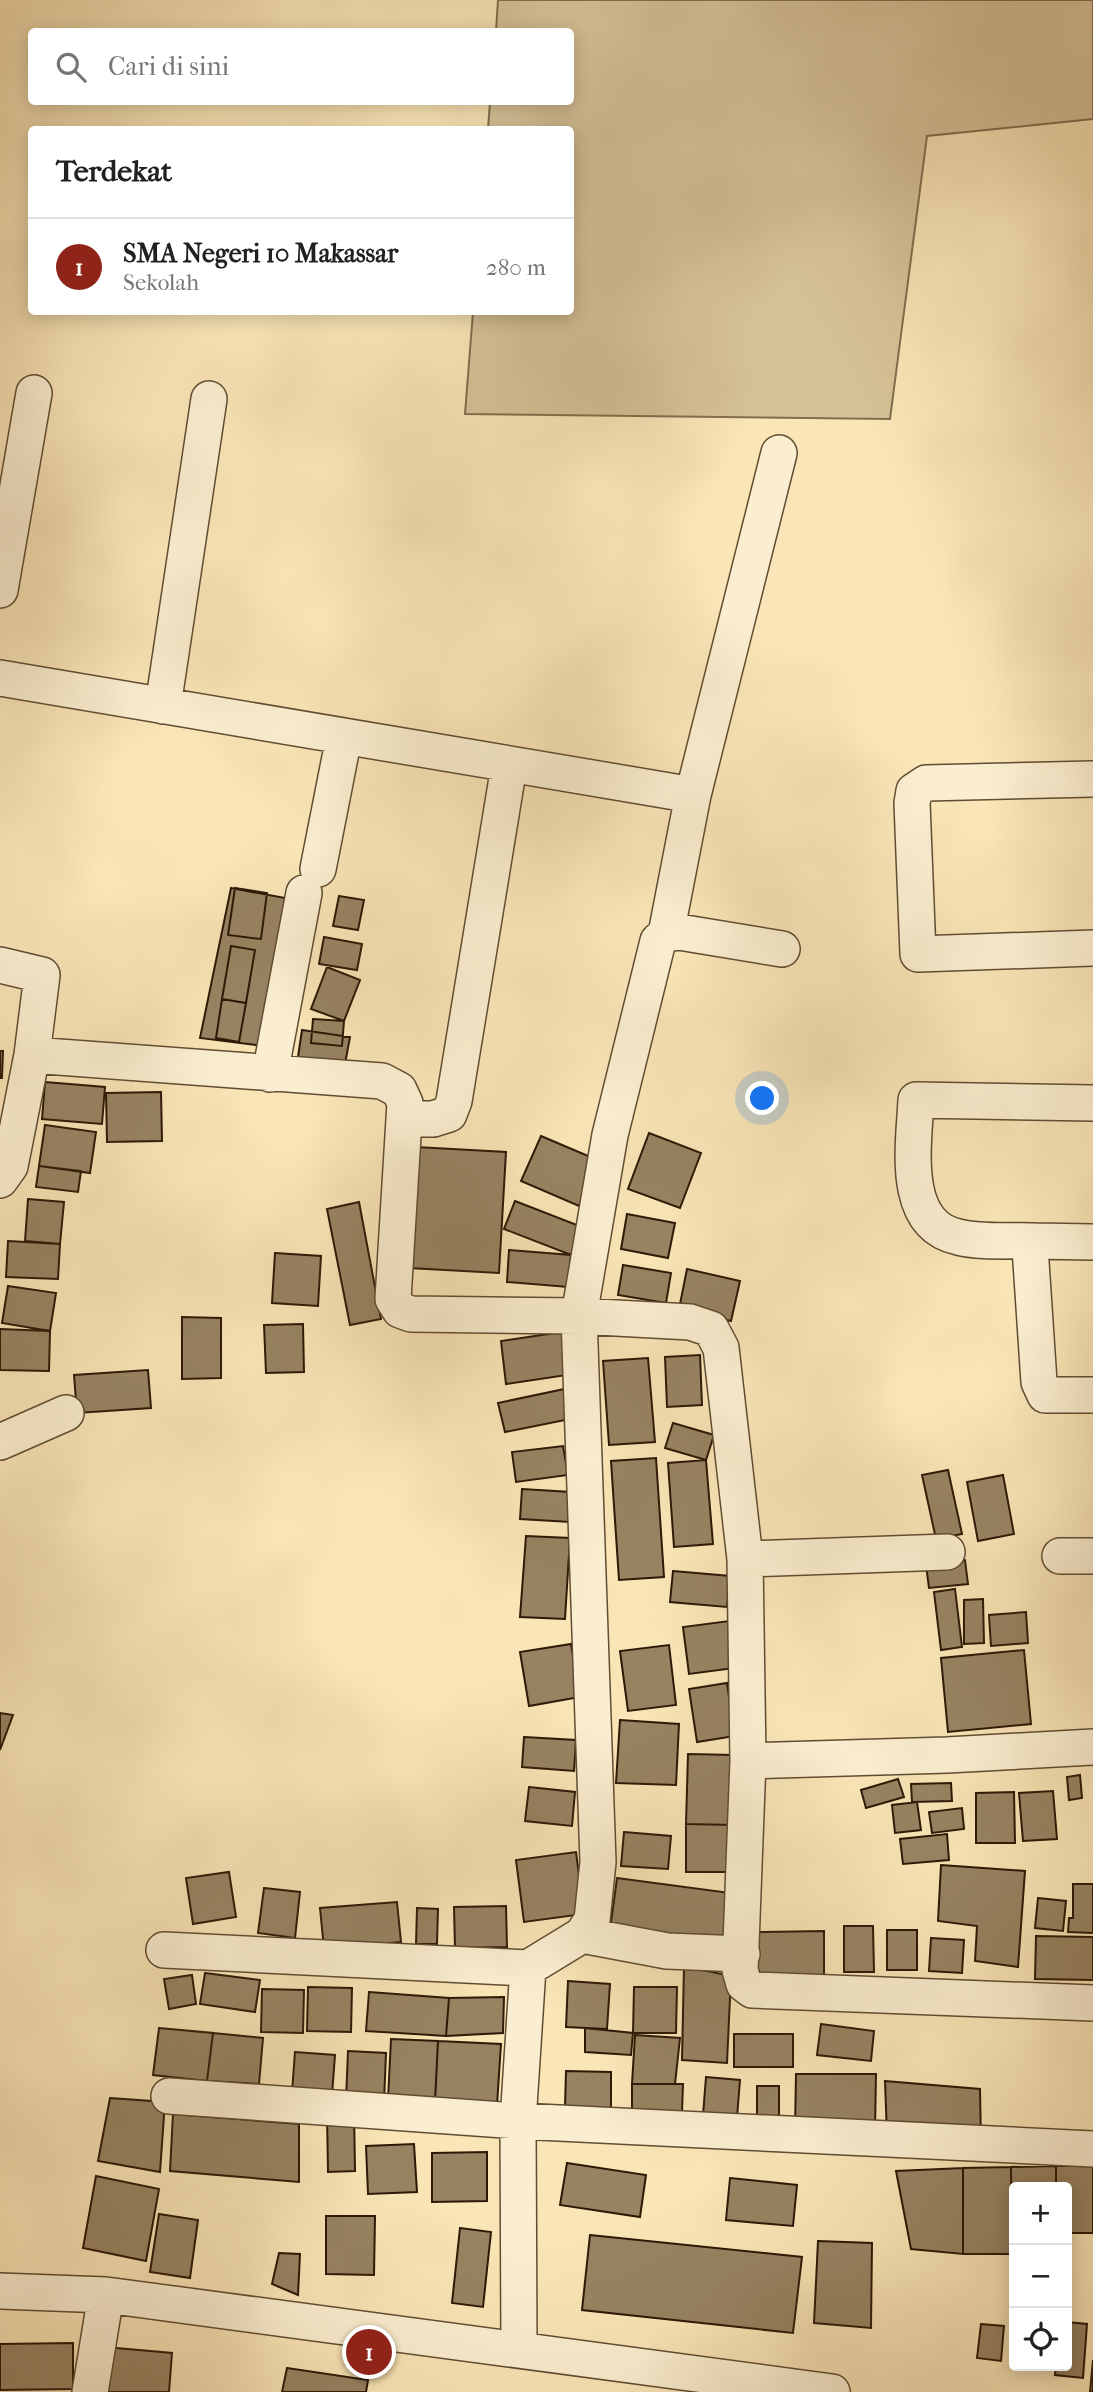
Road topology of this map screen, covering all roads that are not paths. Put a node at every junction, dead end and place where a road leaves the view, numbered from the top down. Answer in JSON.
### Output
{"nodes":[{"id":1,"x":34,"y":394,"type":"dead end"},
{"id":2,"x":209,"y":399,"type":"dead end"},
{"id":3,"x":779,"y":453,"type":"dead end"},
{"id":4,"x":0,"y":590,"type":"edge"},
{"id":5,"x":0,"y":678,"type":"edge"},
{"id":6,"x":163,"y":706,"type":"junction"},
{"id":7,"x":344,"y":737,"type":"junction"},
{"id":8,"x":509,"y":766,"type":"junction"},
{"id":9,"x":1093,"y":779,"type":"edge"},
{"id":10,"x":693,"y":795,"type":"junction"},
{"id":11,"x":666,"y":934,"type":"junction"},
{"id":12,"x":1093,"y":948,"type":"edge"},
{"id":13,"x":782,"y":949,"type":"dead end"},
{"id":14,"x":0,"y":965,"type":"edge"},
{"id":15,"x":32,"y":1055,"type":"junction"},
{"id":16,"x":270,"y":1074,"type":"junction"},
{"id":17,"x":1093,"y":1103,"type":"edge"},
{"id":18,"x":406,"y":1119,"type":"junction"},
{"id":19,"x":0,"y":1180,"type":"edge"},
{"id":20,"x":1035,"y":1241,"type":"junction"},
{"id":21,"x":1093,"y":1242,"type":"edge"},
{"id":22,"x":579,"y":1316,"type":"junction"},
{"id":23,"x":1093,"y":1395,"type":"edge"},
{"id":24,"x":66,"y":1413,"type":"dead end"},
{"id":25,"x":0,"y":1442,"type":"edge"},
{"id":26,"x":947,"y":1552,"type":"dead end"},
{"id":27,"x":745,"y":1559,"type":"junction"},
{"id":28,"x":1093,"y":1747,"type":"edge"},
{"id":29,"x":748,"y":1760,"type":"junction"},
{"id":30,"x":582,"y":1935,"type":"junction"},
{"id":31,"x":164,"y":1950,"type":"dead end"},
{"id":32,"x":742,"y":1954,"type":"junction"},
{"id":33,"x":528,"y":1968,"type":"junction"},
{"id":34,"x":1093,"y":2003,"type":"edge"},
{"id":35,"x":169,"y":2096,"type":"dead end"},
{"id":36,"x":518,"y":2121,"type":"junction"},
{"id":37,"x":1093,"y":2149,"type":"edge"},
{"id":38,"x":0,"y":2291,"type":"edge"},
{"id":39,"x":106,"y":2295,"type":"junction"},
{"id":40,"x":519,"y":2348,"type":"junction"},
{"id":41,"x":90,"y":2392,"type":"edge"},
{"id":42,"x":832,"y":2392,"type":"edge"}],
"edges":[{"from":1,"to":4,"type":"street"},
{"from":2,"to":6,"type":"street"},
{"from":3,"to":10,"type":"street"},
{"from":5,"to":6,"type":"street"},
{"from":6,"to":7,"type":"street"},
{"from":7,"to":8,"type":"street"},
{"from":7,"to":16,"type":"street"},
{"from":8,"to":10,"type":"street"},
{"from":8,"to":18,"type":"street"},
{"from":9,"to":12,"type":"street"},
{"from":10,"to":11,"type":"street"},
{"from":11,"to":13,"type":"street"},
{"from":11,"to":22,"type":"street"},
{"from":14,"to":15,"type":"street"},
{"from":15,"to":16,"type":"street"},
{"from":15,"to":19,"type":"street"},
{"from":16,"to":18,"type":"street"},
{"from":17,"to":20,"type":"street"},
{"from":18,"to":22,"type":"street"},
{"from":20,"to":21,"type":"street"},
{"from":20,"to":23,"type":"street"},
{"from":22,"to":27,"type":"street"},
{"from":22,"to":30,"type":"street"},
{"from":24,"to":25,"type":"street"},
{"from":26,"to":27,"type":"street"},
{"from":27,"to":29,"type":"street"},
{"from":28,"to":29,"type":"street"},
{"from":29,"to":32,"type":"street"},
{"from":30,"to":32,"type":"street"},
{"from":30,"to":33,"type":"street"},
{"from":31,"to":33,"type":"street"},
{"from":32,"to":34,"type":"street"},
{"from":33,"to":36,"type":"street"},
{"from":35,"to":36,"type":"street"},
{"from":36,"to":37,"type":"street"},
{"from":36,"to":40,"type":"street"},
{"from":38,"to":39,"type":"street"},
{"from":39,"to":40,"type":"street"},
{"from":39,"to":41,"type":"street"},
{"from":40,"to":42,"type":"street"}]}
